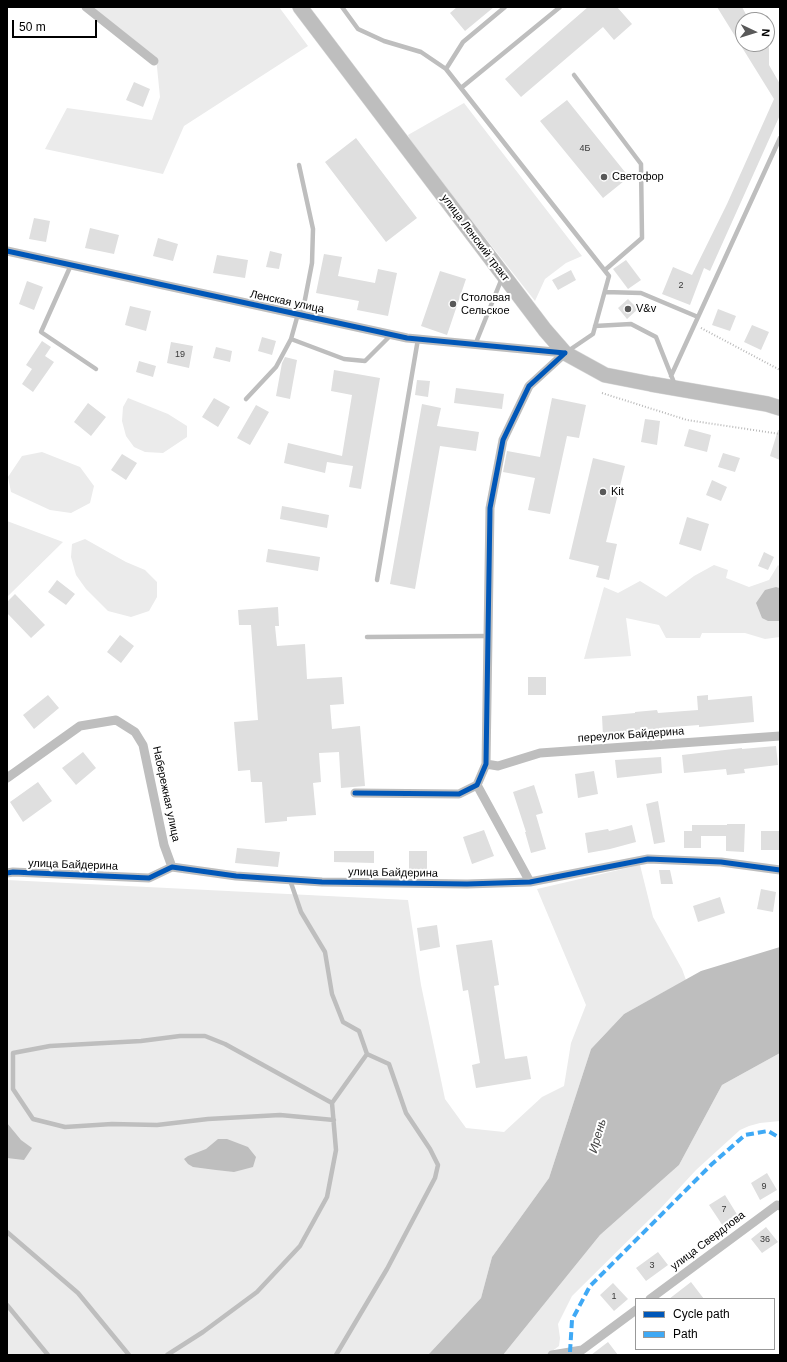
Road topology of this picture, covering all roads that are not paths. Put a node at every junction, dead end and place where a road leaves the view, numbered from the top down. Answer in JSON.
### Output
{"nodes":[{"id":1,"x":86,"y":7,"type":"edge"},
{"id":2,"x":300,"y":7,"type":"edge"},
{"id":3,"x":342,"y":7,"type":"edge"},
{"id":4,"x":505,"y":7,"type":"edge"},
{"id":5,"x":560,"y":7,"type":"edge"},
{"id":6,"x":154,"y":61,"type":"dead end"},
{"id":7,"x":446,"y":69,"type":"junction"},
{"id":8,"x":574,"y":75,"type":"dead end"},
{"id":9,"x":461,"y":88,"type":"junction"},
{"id":10,"x":780,"y":138,"type":"edge"},
{"id":11,"x":299,"y":166,"type":"dead end"},
{"id":12,"x":7,"y":251,"type":"edge"},
{"id":13,"x":71,"y":265,"type":"junction"},
{"id":14,"x":605,"y":270,"type":"junction"},
{"id":15,"x":503,"y":275,"type":"junction"},
{"id":16,"x":605,"y":292,"type":"junction"},
{"id":17,"x":300,"y":315,"type":"junction"},
{"id":18,"x":698,"y":318,"type":"junction"},
{"id":19,"x":595,"y":326,"type":"junction"},
{"id":20,"x":391,"y":334,"type":"junction"},
{"id":21,"x":291,"y":339,"type":"junction"},
{"id":22,"x":418,"y":339,"type":"junction"},
{"id":23,"x":476,"y":345,"type":"junction"},
{"id":24,"x":565,"y":353,"type":"junction"},
{"id":25,"x":96,"y":369,"type":"dead end"},
{"id":26,"x":674,"y":382,"type":"junction"},
{"id":27,"x":246,"y":400,"type":"dead end"},
{"id":28,"x":780,"y":408,"type":"edge"},
{"id":29,"x":377,"y":580,"type":"dead end"},
{"id":30,"x":489,"y":636,"type":"junction"},
{"id":31,"x":368,"y":637,"type":"dead end"},
{"id":32,"x":780,"y":736,"type":"edge"},
{"id":33,"x":486,"y":764,"type":"junction"},
{"id":34,"x":7,"y":778,"type":"edge"},
{"id":35,"x":477,"y":785,"type":"junction"},
{"id":36,"x":355,"y":793,"type":"dead end"},
{"id":37,"x":172,"y":867,"type":"junction"},
{"id":38,"x":780,"y":870,"type":"edge"},
{"id":39,"x":7,"y":873,"type":"edge"},
{"id":40,"x":290,"y":880,"type":"junction"},
{"id":41,"x":530,"y":882,"type":"junction"},
{"id":42,"x":367,"y":1054,"type":"junction"},
{"id":43,"x":332,"y":1103,"type":"junction"},
{"id":44,"x":334,"y":1120,"type":"junction"},
{"id":45,"x":780,"y":1206,"type":"edge"},
{"id":46,"x":7,"y":1232,"type":"edge"},
{"id":47,"x":651,"y":1298,"type":"edge"},
{"id":48,"x":7,"y":1305,"type":"edge"},
{"id":49,"x":635,"y":1311,"type":"edge"},
{"id":50,"x":583,"y":1352,"type":"edge"},
{"id":51,"x":48,"y":1355,"type":"edge"},
{"id":52,"x":129,"y":1355,"type":"edge"},
{"id":53,"x":167,"y":1355,"type":"edge"},
{"id":54,"x":336,"y":1355,"type":"edge"},
{"id":55,"x":552,"y":1355,"type":"edge"}],
"edges":[{"from":1,"to":6,"type":"street"},
{"from":2,"to":15,"type":"main road","name":"улица Ленский тракт"},
{"from":3,"to":7,"type":"lane"},
{"from":4,"to":7,"type":"lane"},
{"from":5,"to":9,"type":"lane"},
{"from":7,"to":9,"type":"lane"},
{"from":8,"to":14,"type":"lane"},
{"from":9,"to":14,"type":"lane"},
{"from":10,"to":18,"type":"lane"},
{"from":11,"to":17,"type":"lane"},
{"from":12,"to":13,"type":"street","name":"Ленская улица"},
{"from":13,"to":17,"type":"street","name":"Ленская улица"},
{"from":13,"to":25,"type":"lane"},
{"from":14,"to":16,"type":"lane"},
{"from":15,"to":23,"type":"lane"},
{"from":15,"to":24,"type":"main road","name":"улица Ленский тракт"},
{"from":16,"to":18,"type":"lane"},
{"from":16,"to":19,"type":"lane"},
{"from":17,"to":20,"type":"street","name":"Ленская улица"},
{"from":17,"to":21,"type":"lane"},
{"from":18,"to":26,"type":"lane"},
{"from":19,"to":24,"type":"lane"},
{"from":19,"to":26,"type":"lane"},
{"from":20,"to":21,"type":"lane"},
{"from":20,"to":22,"type":"street","name":"Ленская улица"},
{"from":21,"to":27,"type":"lane"},
{"from":22,"to":23,"type":"street","name":"Ленская улица"},
{"from":22,"to":29,"type":"lane"},
{"from":23,"to":24,"type":"street","name":"Ленская улица"},
{"from":24,"to":26,"type":"main road","name":"улица Ленский тракт"},
{"from":24,"to":30,"type":"street"},
{"from":26,"to":28,"type":"main road","name":"улица Ленский тракт"},
{"from":30,"to":31,"type":"lane"},
{"from":30,"to":33,"type":"street"},
{"from":32,"to":33,"type":"street","name":"переулок Байдерина"},
{"from":33,"to":35,"type":"street"},
{"from":34,"to":37,"type":"street","name":"Набережная улица"},
{"from":35,"to":36,"type":"street"},
{"from":35,"to":41,"type":"street"},
{"from":37,"to":39,"type":"street","name":"улица Байдерина"},
{"from":37,"to":40,"type":"street","name":"улица Байдерина"},
{"from":38,"to":41,"type":"street","name":"улица Байдерина"},
{"from":40,"to":41,"type":"street","name":"улица Байдерина"},
{"from":40,"to":42,"type":"lane"},
{"from":42,"to":43,"type":"lane"},
{"from":42,"to":54,"type":"lane"},
{"from":43,"to":44,"type":"lane"},
{"from":43,"to":44,"type":"lane"},
{"from":44,"to":53,"type":"lane"},
{"from":45,"to":47,"type":"street","name":"улица Свердлова"},
{"from":46,"to":52,"type":"lane"},
{"from":48,"to":51,"type":"lane"},
{"from":49,"to":50,"type":"street"},
{"from":50,"to":55,"type":"street"}]}
